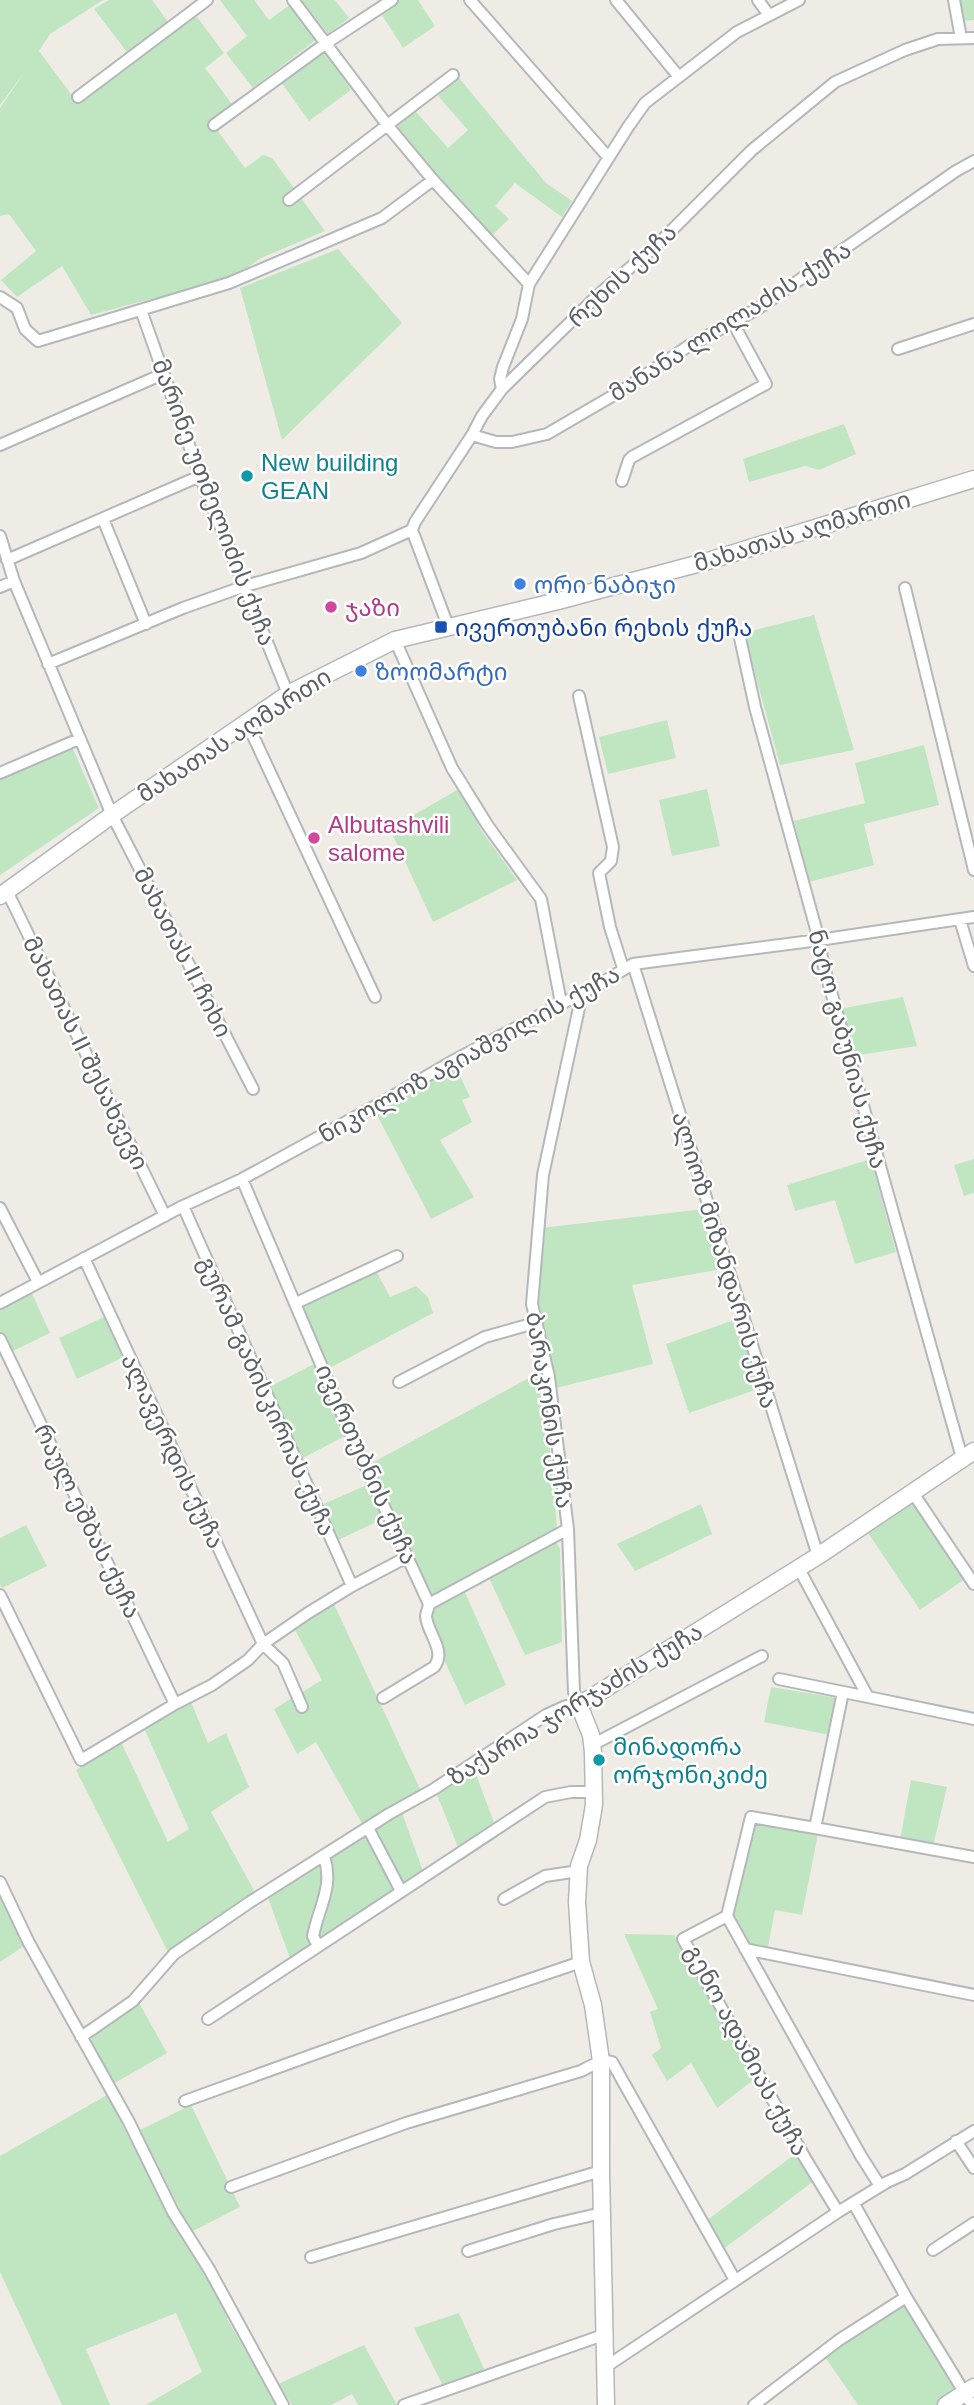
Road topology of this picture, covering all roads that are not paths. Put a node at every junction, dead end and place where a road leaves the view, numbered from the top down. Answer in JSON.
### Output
{"nodes":[{"id":1,"x":206,"y":0,"type":"edge"},
{"id":2,"x":293,"y":0,"type":"edge"},
{"id":3,"x":392,"y":0,"type":"edge"},
{"id":4,"x":470,"y":0,"type":"edge"},
{"id":5,"x":616,"y":0,"type":"edge"},
{"id":6,"x":758,"y":0,"type":"edge"},
{"id":7,"x":799,"y":0,"type":"edge"},
{"id":8,"x":954,"y":0,"type":"edge"},
{"id":9,"x":769,"y":15,"type":"junction"},
{"id":10,"x":961,"y":38,"type":"junction"},
{"id":11,"x":974,"y":38,"type":"edge"},
{"id":12,"x":324,"y":44,"type":"junction"},
{"id":13,"x":453,"y":75,"type":"dead end"},
{"id":14,"x":679,"y":77,"type":"junction"},
{"id":15,"x":78,"y":97,"type":"dead end"},
{"id":16,"x":214,"y":125,"type":"dead end"},
{"id":17,"x":388,"y":126,"type":"junction"},
{"id":18,"x":608,"y":157,"type":"junction"},
{"id":19,"x":974,"y":161,"type":"edge"},
{"id":20,"x":433,"y":180,"type":"junction"},
{"id":21,"x":289,"y":200,"type":"dead end"},
{"id":22,"x":529,"y":284,"type":"junction"},
{"id":23,"x":0,"y":297,"type":"edge"},
{"id":24,"x":142,"y":310,"type":"junction"},
{"id":25,"x":732,"y":321,"type":"junction"},
{"id":26,"x":974,"y":324,"type":"edge"},
{"id":27,"x":898,"y":349,"type":"dead end"},
{"id":28,"x":163,"y":374,"type":"junction"},
{"id":29,"x":502,"y":389,"type":"junction"},
{"id":30,"x":472,"y":435,"type":"junction"},
{"id":31,"x":0,"y":445,"type":"edge"},
{"id":32,"x":200,"y":477,"type":"junction"},
{"id":33,"x":974,"y":479,"type":"edge"},
{"id":34,"x":622,"y":481,"type":"dead end"},
{"id":35,"x":103,"y":519,"type":"junction"},
{"id":36,"x":412,"y":530,"type":"junction"},
{"id":37,"x":0,"y":536,"type":"edge"},
{"id":38,"x":7,"y":560,"type":"junction"},
{"id":39,"x":14,"y":581,"type":"junction"},
{"id":40,"x":244,"y":586,"type":"junction"},
{"id":41,"x":0,"y":587,"type":"edge"},
{"id":42,"x":905,"y":588,"type":"dead end"},
{"id":43,"x":146,"y":624,"type":"junction"},
{"id":44,"x":448,"y":626,"type":"junction"},
{"id":45,"x":740,"y":639,"type":"dead end"},
{"id":46,"x":395,"y":640,"type":"junction"},
{"id":47,"x":48,"y":664,"type":"junction"},
{"id":48,"x":288,"y":694,"type":"junction"},
{"id":49,"x":579,"y":696,"type":"dead end"},
{"id":50,"x":247,"y":723,"type":"junction"},
{"id":51,"x":79,"y":739,"type":"junction"},
{"id":52,"x":0,"y":773,"type":"edge"},
{"id":53,"x":112,"y":815,"type":"junction"},
{"id":54,"x":974,"y":870,"type":"edge"},
{"id":55,"x":4,"y":893,"type":"edge"},
{"id":56,"x":974,"y":917,"type":"edge"},
{"id":57,"x":960,"y":920,"type":"junction"},
{"id":58,"x":819,"y":940,"type":"junction"},
{"id":59,"x":628,"y":966,"type":"junction"},
{"id":60,"x":974,"y":966,"type":"edge"},
{"id":61,"x":582,"y":993,"type":"junction"},
{"id":62,"x":375,"y":997,"type":"dead end"},
{"id":63,"x":561,"y":1003,"type":"junction"},
{"id":64,"x":253,"y":1089,"type":"dead end"},
{"id":65,"x":242,"y":1179,"type":"junction"},
{"id":66,"x":183,"y":1206,"type":"junction"},
{"id":67,"x":0,"y":1208,"type":"edge"},
{"id":68,"x":165,"y":1216,"type":"junction"},
{"id":69,"x":397,"y":1256,"type":"dead end"},
{"id":70,"x":84,"y":1258,"type":"junction"},
{"id":71,"x":38,"y":1282,"type":"junction"},
{"id":72,"x":0,"y":1303,"type":"edge"},
{"id":73,"x":296,"y":1303,"type":"junction"},
{"id":74,"x":535,"y":1323,"type":"junction"},
{"id":75,"x":0,"y":1339,"type":"edge"},
{"id":76,"x":399,"y":1382,"type":"dead end"},
{"id":77,"x":968,"y":1455,"type":"edge"},
{"id":78,"x":913,"y":1493,"type":"junction"},
{"id":79,"x":568,"y":1530,"type":"junction"},
{"id":80,"x":818,"y":1556,"type":"junction"},
{"id":81,"x":408,"y":1558,"type":"junction"},
{"id":82,"x":798,"y":1567,"type":"junction"},
{"id":83,"x":974,"y":1584,"type":"edge"},
{"id":84,"x":352,"y":1586,"type":"junction"},
{"id":85,"x":0,"y":1595,"type":"edge"},
{"id":86,"x":429,"y":1604,"type":"junction"},
{"id":87,"x":263,"y":1644,"type":"junction"},
{"id":88,"x":762,"y":1656,"type":"dead end"},
{"id":89,"x":779,"y":1679,"type":"dead end"},
{"id":90,"x":843,"y":1692,"type":"junction"},
{"id":91,"x":868,"y":1697,"type":"junction"},
{"id":92,"x":383,"y":1698,"type":"dead end"},
{"id":93,"x":175,"y":1704,"type":"junction"},
{"id":94,"x":579,"y":1705,"type":"junction"},
{"id":95,"x":302,"y":1707,"type":"dead end"},
{"id":96,"x":974,"y":1719,"type":"edge"},
{"id":97,"x":592,"y":1745,"type":"junction"},
{"id":98,"x":594,"y":1792,"type":"junction"},
{"id":99,"x":368,"y":1828,"type":"junction"},
{"id":100,"x":816,"y":1828,"type":"junction"},
{"id":101,"x":324,"y":1856,"type":"junction"},
{"id":102,"x":974,"y":1857,"type":"edge"},
{"id":103,"x":579,"y":1871,"type":"junction"},
{"id":104,"x":0,"y":1882,"type":"edge"},
{"id":105,"x":401,"y":1891,"type":"junction"},
{"id":106,"x":504,"y":1899,"type":"dead end"},
{"id":107,"x":727,"y":1916,"type":"junction"},
{"id":108,"x":318,"y":1946,"type":"junction"},
{"id":109,"x":746,"y":1949,"type":"junction"},
{"id":110,"x":581,"y":1962,"type":"junction"},
{"id":111,"x":974,"y":1995,"type":"edge"},
{"id":112,"x":208,"y":2019,"type":"dead end"},
{"id":113,"x":81,"y":2037,"type":"junction"},
{"id":114,"x":601,"y":2061,"type":"junction"},
{"id":115,"x":185,"y":2101,"type":"dead end"},
{"id":116,"x":974,"y":2131,"type":"edge"},
{"id":117,"x":956,"y":2141,"type":"junction"},
{"id":118,"x":974,"y":2168,"type":"edge"},
{"id":119,"x":601,"y":2171,"type":"junction"},
{"id":120,"x":880,"y":2186,"type":"junction"},
{"id":121,"x":231,"y":2187,"type":"dead end"},
{"id":122,"x":853,"y":2204,"type":"junction"},
{"id":123,"x":838,"y":2212,"type":"junction"},
{"id":124,"x":602,"y":2213,"type":"junction"},
{"id":125,"x":974,"y":2223,"type":"edge"},
{"id":126,"x":933,"y":2250,"type":"dead end"},
{"id":127,"x":467,"y":2251,"type":"dead end"},
{"id":128,"x":311,"y":2256,"type":"dead end"},
{"id":129,"x":735,"y":2280,"type":"junction"},
{"id":130,"x":906,"y":2297,"type":"junction"},
{"id":131,"x":606,"y":2334,"type":"junction"},
{"id":132,"x":607,"y":2366,"type":"junction"},
{"id":133,"x":970,"y":2395,"type":"edge"},
{"id":134,"x":284,"y":2405,"type":"edge"},
{"id":135,"x":404,"y":2405,"type":"edge"},
{"id":136,"x":606,"y":2405,"type":"edge"},
{"id":137,"x":754,"y":2405,"type":"edge"},
{"id":138,"x":946,"y":2405,"type":"edge"}],
"edges":[{"from":1,"to":15,"type":"street"},
{"from":2,"to":12,"type":"street"},
{"from":3,"to":12,"type":"street"},
{"from":4,"to":18,"type":"street"},
{"from":5,"to":14,"type":"street"},
{"from":6,"to":9,"type":"street"},
{"from":7,"to":9,"type":"street"},
{"from":8,"to":10,"type":"street"},
{"from":9,"to":14,"type":"street"},
{"from":10,"to":11,"type":"street","name":"რეხის ქუჩა"},
{"from":10,"to":29,"type":"street","name":"რეხის ქუჩა"},
{"from":12,"to":16,"type":"street"},
{"from":12,"to":17,"type":"street"},
{"from":13,"to":17,"type":"street"},
{"from":14,"to":18,"type":"street"},
{"from":17,"to":20,"type":"street"},
{"from":17,"to":21,"type":"street"},
{"from":18,"to":22,"type":"street"},
{"from":19,"to":25,"type":"street","name":"მანანა ლოლაძის ქუჩა"},
{"from":20,"to":22,"type":"street"},
{"from":20,"to":24,"type":"street"},
{"from":22,"to":29,"type":"street"},
{"from":23,"to":24,"type":"street"},
{"from":24,"to":28,"type":"street","name":"მარინე უთმელიძის ქუჩა"},
{"from":25,"to":30,"type":"street","name":"მანანა ლოლაძის ქუჩა"},
{"from":25,"to":34,"type":"street"},
{"from":26,"to":27,"type":"street"},
{"from":28,"to":31,"type":"street"},
{"from":28,"to":32,"type":"street","name":"მარინე უთმელიძის ქუჩა"},
{"from":29,"to":30,"type":"street","name":"რეხის ქუჩა"},
{"from":30,"to":36,"type":"street","name":"რეხის ქუჩა"},
{"from":32,"to":35,"type":"street"},
{"from":32,"to":40,"type":"street","name":"მარინე უთმელიძის ქუჩა"},
{"from":33,"to":44,"type":"street","name":"მახათას აღმართი"},
{"from":35,"to":38,"type":"street"},
{"from":35,"to":43,"type":"street"},
{"from":36,"to":40,"type":"street"},
{"from":36,"to":44,"type":"street"},
{"from":37,"to":38,"type":"street","name":"მახათას II ჩიხი"},
{"from":38,"to":39,"type":"street","name":"მახათას II ჩიხი"},
{"from":39,"to":41,"type":"street"},
{"from":39,"to":47,"type":"street","name":"მახათას II ჩიხი"},
{"from":40,"to":43,"type":"street"},
{"from":40,"to":48,"type":"street","name":"მარინე უთმელიძის ქუჩა"},
{"from":42,"to":54,"type":"street"},
{"from":43,"to":47,"type":"street"},
{"from":44,"to":46,"type":"street","name":"მახათას აღმართი"},
{"from":45,"to":58,"type":"street","name":"ნატო გაბუნიას ქუჩა"},
{"from":46,"to":48,"type":"street","name":"მახათას აღმართი"},
{"from":46,"to":63,"type":"street"},
{"from":47,"to":51,"type":"street","name":"მახათას II ჩიხი"},
{"from":48,"to":50,"type":"street","name":"მახათას აღმართი"},
{"from":49,"to":59,"type":"street","name":"ალიოზ მიზანდარის ქუჩა"},
{"from":50,"to":53,"type":"street","name":"მახათას აღმართი"},
{"from":50,"to":62,"type":"street"},
{"from":51,"to":52,"type":"street"},
{"from":51,"to":53,"type":"street","name":"მახათას II ჩიხი"},
{"from":53,"to":55,"type":"street","name":"მახათას აღმართი"},
{"from":53,"to":64,"type":"street","name":"მახათას II ჩიხი"},
{"from":55,"to":68,"type":"street","name":"მახათას II შესახვევი"},
{"from":56,"to":57,"type":"street","name":"ნიკოლოზ აგიაშვილის ქუჩა"},
{"from":57,"to":58,"type":"street","name":"ნიკოლოზ აგიაშვილის ქუჩა"},
{"from":57,"to":60,"type":"street"},
{"from":58,"to":59,"type":"street","name":"ნიკოლოზ აგიაშვილის ქუჩა"},
{"from":58,"to":77,"type":"street","name":"ნატო გაბუნიას ქუჩა"},
{"from":59,"to":61,"type":"street","name":"ნიკოლოზ აგიაშვილის ქუჩა"},
{"from":59,"to":80,"type":"street","name":"ალიოზ მიზანდარის ქუჩა"},
{"from":61,"to":63,"type":"street","name":"ნიკოლოზ აგიაშვილის ქუჩა"},
{"from":61,"to":74,"type":"street","name":"ბარაკონის ქუჩა"},
{"from":63,"to":65,"type":"street","name":"ნიკოლოზ აგიაშვილის ქუჩა"},
{"from":65,"to":66,"type":"street","name":"ნიკოლოზ აგიაშვილის ქუჩა"},
{"from":65,"to":73,"type":"street","name":"ივერთუბნის ქუჩა"},
{"from":66,"to":68,"type":"street","name":"ნიკოლოზ აგიაშვილის ქუჩა"},
{"from":66,"to":84,"type":"street","name":"გურამ გაბისკირიას ქუჩა"},
{"from":67,"to":71,"type":"street"},
{"from":68,"to":70,"type":"street","name":"ნიკოლოზ აგიაშვილის ქუჩა"},
{"from":69,"to":73,"type":"street"},
{"from":70,"to":71,"type":"street","name":"ნიკოლოზ აგიაშვილის ქუჩა"},
{"from":70,"to":87,"type":"street","name":"ალავერდის ქუჩა"},
{"from":71,"to":72,"type":"street","name":"ნიკოლოზ აგიაშვილის ქუჩა"},
{"from":73,"to":81,"type":"street","name":"ივერთუბნის ქუჩა"},
{"from":74,"to":76,"type":"street"},
{"from":74,"to":79,"type":"street","name":"ბარაკონის ქუჩა"},
{"from":75,"to":93,"type":"street","name":"რაულ ეშბას ქუჩა"},
{"from":77,"to":78,"type":"street","name":"ზაქარია ჯორჯაძის ქუჩა"},
{"from":78,"to":80,"type":"street","name":"ზაქარია ჯორჯაძის ქუჩა"},
{"from":78,"to":83,"type":"street"},
{"from":79,"to":86,"type":"street"},
{"from":79,"to":94,"type":"street","name":"ბარაკონის ქუჩა"},
{"from":80,"to":82,"type":"street","name":"ზაქარია ჯორჯაძის ქუჩა"},
{"from":81,"to":84,"type":"street"},
{"from":81,"to":86,"type":"street","name":"ივერთუბნის ქუჩა"},
{"from":82,"to":91,"type":"street"},
{"from":82,"to":94,"type":"street","name":"ზაქარია ჯორჯაძის ქუჩა"},
{"from":84,"to":87,"type":"street"},
{"from":85,"to":93,"type":"street"},
{"from":86,"to":92,"type":"street","name":"ივერთუბნის ქუჩა"},
{"from":87,"to":93,"type":"street"},
{"from":87,"to":95,"type":"street","name":"ალავერდის ქუჩა"},
{"from":88,"to":97,"type":"street"},
{"from":89,"to":90,"type":"street"},
{"from":90,"to":91,"type":"street"},
{"from":90,"to":100,"type":"street"},
{"from":91,"to":96,"type":"street"},
{"from":94,"to":97,"type":"street"},
{"from":94,"to":99,"type":"street","name":"ზაქარია ჯორჯაძის ქუჩა"},
{"from":97,"to":98,"type":"street"},
{"from":98,"to":103,"type":"street"},
{"from":98,"to":105,"type":"street"},
{"from":99,"to":101,"type":"street","name":"ზაქარია ჯორჯაძის ქუჩა"},
{"from":99,"to":105,"type":"street"},
{"from":100,"to":102,"type":"street"},
{"from":100,"to":107,"type":"street","name":"გენო ადამიას ქუჩა"},
{"from":101,"to":108,"type":"street"},
{"from":101,"to":113,"type":"street","name":"ზაქარია ჯორჯაძის ქუჩა"},
{"from":103,"to":106,"type":"street"},
{"from":103,"to":110,"type":"street"},
{"from":104,"to":113,"type":"street"},
{"from":105,"to":108,"type":"street"},
{"from":107,"to":109,"type":"street"},
{"from":107,"to":123,"type":"street","name":"გენო ადამიას ქუჩა"},
{"from":108,"to":112,"type":"street"},
{"from":109,"to":111,"type":"street"},
{"from":109,"to":120,"type":"street"},
{"from":110,"to":114,"type":"street"},
{"from":110,"to":115,"type":"street"},
{"from":113,"to":134,"type":"street"},
{"from":114,"to":119,"type":"street"},
{"from":114,"to":121,"type":"street"},
{"from":114,"to":129,"type":"street"},
{"from":116,"to":117,"type":"street"},
{"from":117,"to":118,"type":"street"},
{"from":117,"to":120,"type":"street"},
{"from":119,"to":124,"type":"street"},
{"from":119,"to":128,"type":"street"},
{"from":120,"to":122,"type":"street"},
{"from":122,"to":123,"type":"street"},
{"from":122,"to":130,"type":"street"},
{"from":123,"to":129,"type":"street"},
{"from":124,"to":127,"type":"street"},
{"from":124,"to":131,"type":"street"},
{"from":125,"to":126,"type":"street"},
{"from":129,"to":132,"type":"street"},
{"from":130,"to":133,"type":"street"},
{"from":130,"to":137,"type":"street"},
{"from":131,"to":132,"type":"street"},
{"from":131,"to":135,"type":"street"},
{"from":132,"to":136,"type":"street"},
{"from":133,"to":138,"type":"street"}]}
